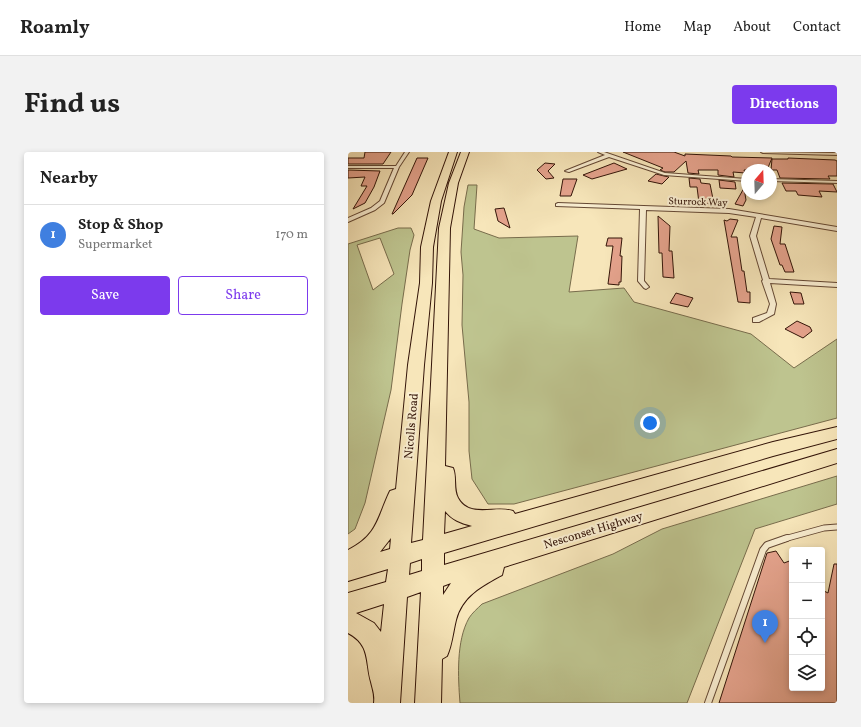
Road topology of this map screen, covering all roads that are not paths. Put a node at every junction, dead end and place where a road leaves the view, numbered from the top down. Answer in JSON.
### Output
{"nodes":[{"id":1,"x":407,"y":152,"type":"edge"},
{"id":2,"x":453,"y":152,"type":"edge"},
{"id":3,"x":465,"y":152,"type":"edge"},
{"id":4,"x":600,"y":152,"type":"edge"},
{"id":5,"x":763,"y":152,"type":"edge"},
{"id":6,"x":769,"y":152,"type":"edge"},
{"id":7,"x":837,"y":154,"type":"edge"},
{"id":8,"x":609,"y":155,"type":"junction"},
{"id":9,"x":348,"y":167,"type":"edge"},
{"id":10,"x":397,"y":167,"type":"junction"},
{"id":11,"x":567,"y":171,"type":"dead end"},
{"id":12,"x":741,"y":180,"type":"edge"},
{"id":13,"x":777,"y":180,"type":"edge"},
{"id":14,"x":837,"y":182,"type":"edge"},
{"id":15,"x":558,"y":205,"type":"dead end"},
{"id":16,"x":643,"y":208,"type":"junction"},
{"id":17,"x":759,"y":215,"type":"junction"},
{"id":18,"x":348,"y":220,"type":"edge"},
{"id":19,"x":837,"y":229,"type":"edge"},
{"id":20,"x":765,"y":281,"type":"junction"},
{"id":21,"x":837,"y":285,"type":"edge"},
{"id":22,"x":646,"y":287,"type":"dead end"},
{"id":23,"x":756,"y":320,"type":"dead end"},
{"id":24,"x":837,"y":426,"type":"edge"},
{"id":25,"x":837,"y":433,"type":"edge"},
{"id":26,"x":437,"y":436,"type":"junction"},
{"id":27,"x":773,"y":449,"type":"junction"},
{"id":28,"x":837,"y":456,"type":"edge"},
{"id":29,"x":408,"y":458,"type":"junction"},
{"id":30,"x":602,"y":498,"type":"junction"},
{"id":31,"x":837,"y":527,"type":"edge"},
{"id":32,"x":434,"y":546,"type":"junction"},
{"id":33,"x":539,"y":546,"type":"junction"},
{"id":34,"x":400,"y":556,"type":"junction"},
{"id":35,"x":348,"y":561,"type":"edge"},
{"id":36,"x":348,"y":571,"type":"edge"},
{"id":37,"x":432,"y":579,"type":"junction"},
{"id":38,"x":396,"y":589,"type":"junction"},
{"id":39,"x":348,"y":604,"type":"edge"},
{"id":40,"x":348,"y":621,"type":"edge"},
{"id":41,"x":387,"y":703,"type":"edge"},
{"id":42,"x":429,"y":703,"type":"edge"},
{"id":43,"x":708,"y":703,"type":"edge"}],
"edges":[{"from":1,"to":10,"type":"street"},
{"from":2,"to":29,"type":"highway","name":"Nicolls Road"},
{"from":3,"to":26,"type":"highway","name":"Nicolls Road"},
{"from":4,"to":8,"type":"street"},
{"from":5,"to":6,"type":"street"},
{"from":6,"to":7,"type":"street"},
{"from":8,"to":11,"type":"street"},
{"from":8,"to":12,"type":"street"},
{"from":9,"to":10,"type":"street"},
{"from":10,"to":18,"type":"street"},
{"from":13,"to":14,"type":"street"},
{"from":15,"to":16,"type":"street","name":"Sturrock Way"},
{"from":16,"to":17,"type":"street","name":"Sturrock Way"},
{"from":16,"to":22,"type":"street"},
{"from":17,"to":19,"type":"street","name":"Sturrock Way"},
{"from":17,"to":20,"type":"street"},
{"from":20,"to":21,"type":"street"},
{"from":20,"to":23,"type":"street"},
{"from":24,"to":27,"type":"highway"},
{"from":25,"to":27,"type":"highway"},
{"from":26,"to":30,"type":"highway"},
{"from":26,"to":32,"type":"highway","name":"Nicolls Road"},
{"from":27,"to":30,"type":"highway"},
{"from":28,"to":33,"type":"highway","name":"Nesconset Highway"},
{"from":29,"to":34,"type":"highway","name":"Nicolls Road"},
{"from":29,"to":35,"type":"highway"},
{"from":30,"to":32,"type":"highway"},
{"from":31,"to":43,"type":"lane"},
{"from":32,"to":34,"type":"highway"},
{"from":32,"to":37,"type":"highway","name":"Nicolls Road"},
{"from":33,"to":37,"type":"highway","name":"Nesconset Highway"},
{"from":33,"to":42,"type":"highway"},
{"from":34,"to":36,"type":"highway"},
{"from":34,"to":38,"type":"highway","name":"Nicolls Road"},
{"from":37,"to":38,"type":"highway","name":"Nesconset Highway"},
{"from":37,"to":42,"type":"highway","name":"Nicolls Road"},
{"from":38,"to":39,"type":"highway","name":"Nesconset Highway"},
{"from":38,"to":41,"type":"highway","name":"Nicolls Road"},
{"from":40,"to":41,"type":"highway"}]}
